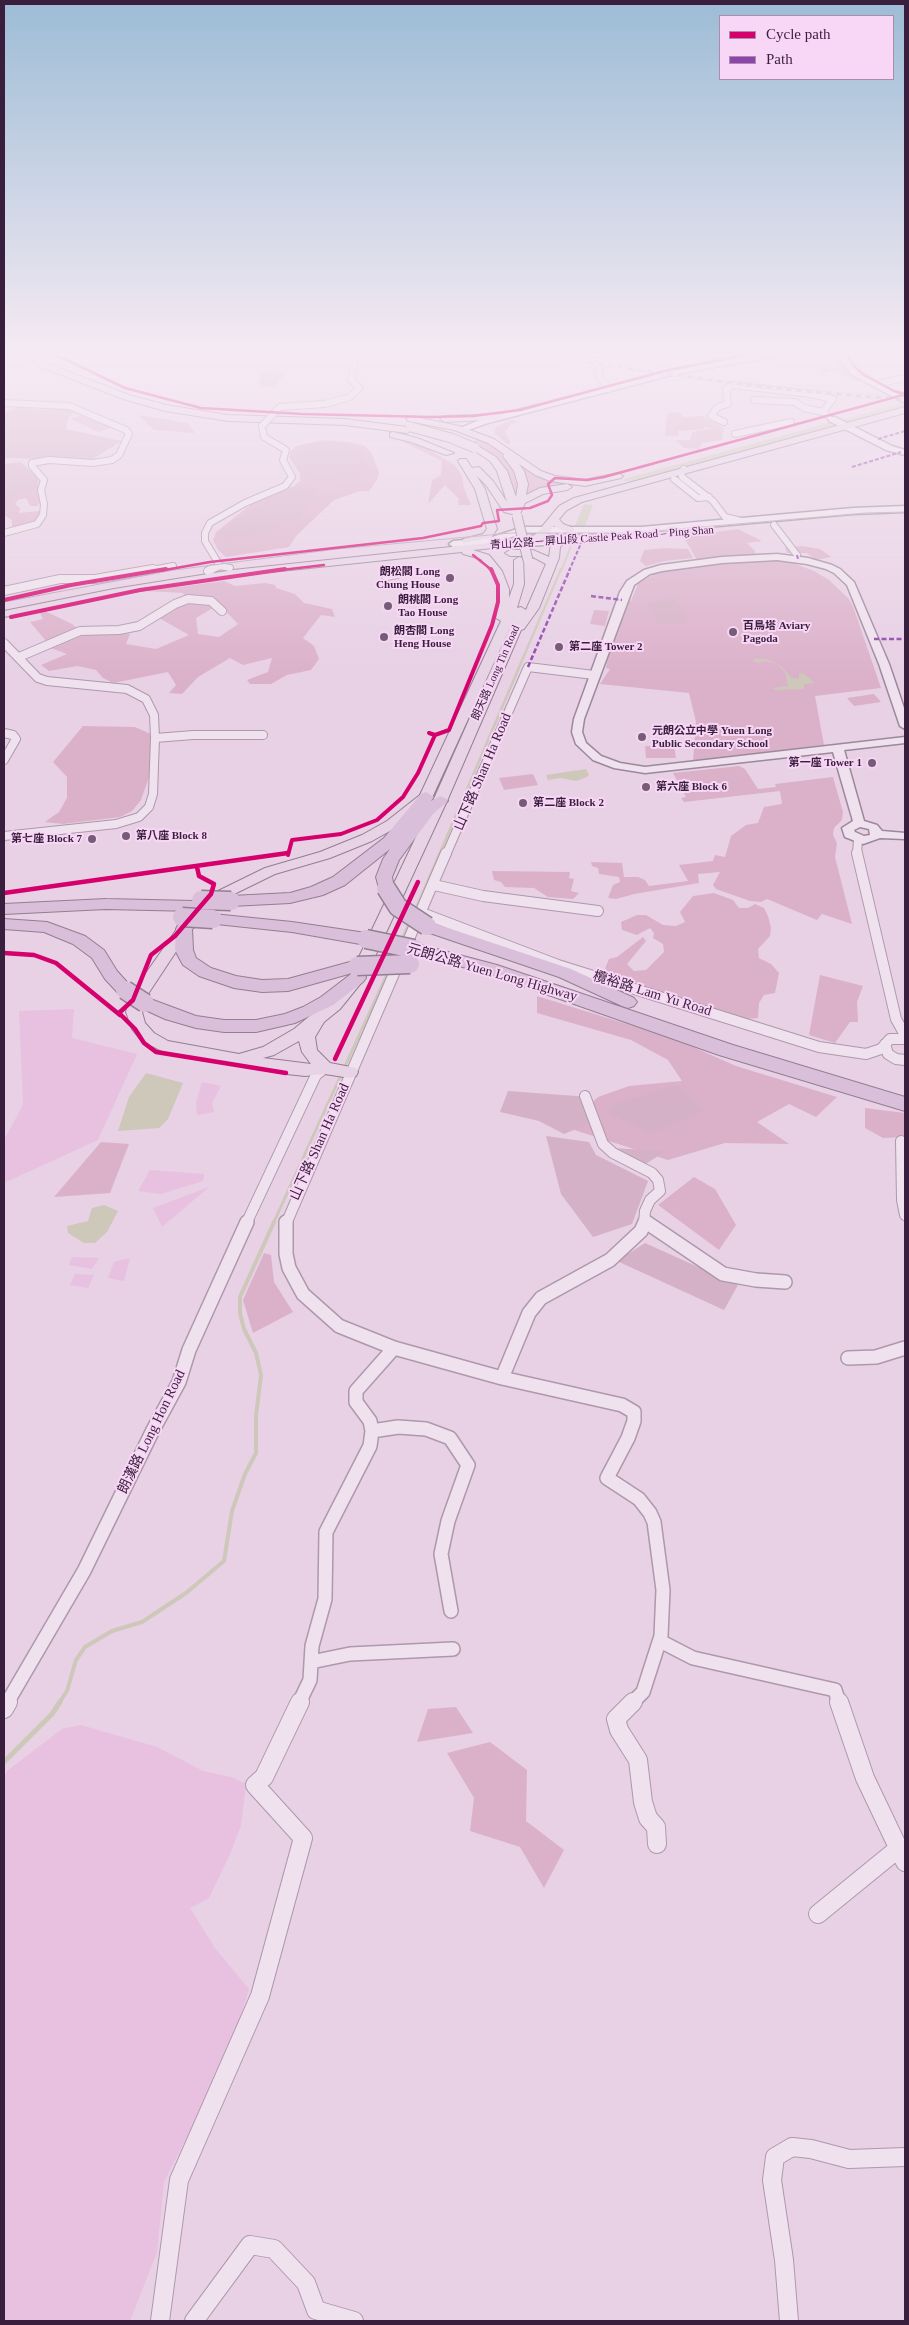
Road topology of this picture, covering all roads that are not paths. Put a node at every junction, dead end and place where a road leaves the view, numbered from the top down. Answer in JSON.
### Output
{"nodes":[{"id":1,"x":113,"y":460,"type":"edge"},
{"id":2,"x":283,"y":460,"type":"edge"},
{"id":3,"x":493,"y":460,"type":"edge"},
{"id":4,"x":508,"y":460,"type":"edge"},
{"id":5,"x":519,"y":460,"type":"edge"},
{"id":6,"x":682,"y":460,"type":"edge"},
{"id":7,"x":728,"y":460,"type":"edge"},
{"id":8,"x":463,"y":461,"type":"joint"},
{"id":9,"x":683,"y":474,"type":"junction"},
{"id":10,"x":635,"y":483,"type":"junction"},
{"id":11,"x":520,"y":502,"type":"junction"},
{"id":12,"x":905,"y":510,"type":"edge"},
{"id":13,"x":513,"y":514,"type":"junction"},
{"id":14,"x":905,"y":515,"type":"edge"},
{"id":15,"x":554,"y":519,"type":"junction"},
{"id":16,"x":723,"y":520,"type":"junction"},
{"id":17,"x":774,"y":525,"type":"junction"},
{"id":18,"x":546,"y":530,"type":"junction"},
{"id":19,"x":570,"y":530,"type":"junction"},
{"id":20,"x":4,"y":533,"type":"edge"},
{"id":21,"x":560,"y":542,"type":"junction"},
{"id":22,"x":512,"y":544,"type":"junction"},
{"id":23,"x":450,"y":547,"type":"junction"},
{"id":24,"x":393,"y":555,"type":"junction"},
{"id":25,"x":797,"y":555,"type":"dead end"},
{"id":26,"x":552,"y":563,"type":"junction"},
{"id":27,"x":173,"y":566,"type":"dead end"},
{"id":28,"x":225,"y":567,"type":"junction"},
{"id":29,"x":496,"y":570,"type":"junction"},
{"id":30,"x":393,"y":571,"type":"dead end"},
{"id":31,"x":4,"y":591,"type":"edge"},
{"id":32,"x":4,"y":609,"type":"edge"},
{"id":33,"x":222,"y":611,"type":"dead end"},
{"id":34,"x":4,"y":614,"type":"edge"},
{"id":35,"x":509,"y":630,"type":"junction"},
{"id":36,"x":4,"y":643,"type":"edge"},
{"id":37,"x":19,"y":658,"type":"junction"},
{"id":38,"x":594,"y":675,"type":"junction"},
{"id":39,"x":905,"y":726,"type":"edge"},
{"id":40,"x":4,"y":732,"type":"edge"},
{"id":41,"x":263,"y":735,"type":"dead end"},
{"id":42,"x":155,"y":738,"type":"junction"},
{"id":43,"x":905,"y":740,"type":"edge"},
{"id":44,"x":838,"y":749,"type":"junction"},
{"id":45,"x":4,"y":760,"type":"edge"},
{"id":46,"x":433,"y":799,"type":"junction"},
{"id":47,"x":859,"y":823,"type":"junction"},
{"id":48,"x":877,"y":834,"type":"junction"},
{"id":49,"x":4,"y":836,"type":"edge"},
{"id":50,"x":905,"y":836,"type":"edge"},
{"id":51,"x":858,"y":839,"type":"junction"},
{"id":52,"x":434,"y":885,"type":"junction"},
{"id":53,"x":4,"y":909,"type":"edge"},
{"id":54,"x":223,"y":909,"type":"junction"},
{"id":55,"x":598,"y":911,"type":"dead end"},
{"id":56,"x":190,"y":913,"type":"junction"},
{"id":57,"x":4,"y":922,"type":"edge"},
{"id":58,"x":419,"y":938,"type":"junction"},
{"id":59,"x":357,"y":972,"type":"junction"},
{"id":60,"x":319,"y":1019,"type":"junction"},
{"id":61,"x":896,"y":1019,"type":"junction"},
{"id":62,"x":905,"y":1035,"type":"edge"},
{"id":63,"x":905,"y":1039,"type":"edge"},
{"id":64,"x":887,"y":1042,"type":"junction"},
{"id":65,"x":229,"y":1058,"type":"junction"},
{"id":66,"x":904,"y":1060,"type":"edge"},
{"id":67,"x":338,"y":1070,"type":"junction"},
{"id":68,"x":905,"y":1090,"type":"edge"},
{"id":69,"x":585,"y":1096,"type":"dead end"},
{"id":70,"x":905,"y":1104,"type":"edge"},
{"id":71,"x":901,"y":1141,"type":"dead end"},
{"id":72,"x":904,"y":1200,"type":"edge"},
{"id":73,"x":905,"y":1215,"type":"edge"},
{"id":74,"x":645,"y":1222,"type":"junction"},
{"id":75,"x":785,"y":1282,"type":"dead end"},
{"id":76,"x":394,"y":1348,"type":"junction"},
{"id":77,"x":905,"y":1348,"type":"edge"},
{"id":78,"x":848,"y":1358,"type":"dead end"},
{"id":79,"x":502,"y":1378,"type":"junction"},
{"id":80,"x":372,"y":1431,"type":"junction"},
{"id":81,"x":451,"y":1611,"type":"dead end"},
{"id":82,"x":660,"y":1640,"type":"junction"},
{"id":83,"x":453,"y":1649,"type":"dead end"},
{"id":84,"x":311,"y":1662,"type":"junction"},
{"id":85,"x":4,"y":1709,"type":"edge"},
{"id":86,"x":657,"y":1844,"type":"dead end"},
{"id":87,"x":902,"y":1855,"type":"edge"},
{"id":88,"x":818,"y":1914,"type":"dead end"},
{"id":89,"x":905,"y":2157,"type":"edge"},
{"id":90,"x":160,"y":2321,"type":"edge"},
{"id":91,"x":194,"y":2321,"type":"edge"},
{"id":92,"x":354,"y":2321,"type":"edge"},
{"id":93,"x":789,"y":2321,"type":"edge"}],
"edges":[{"from":1,"to":20,"type":"street"},
{"from":2,"to":28,"type":"street","bridge":true},
{"from":3,"to":13,"type":"main road","name":"朗天路 Long Tin Road","bridge":true},
{"from":4,"to":11,"type":"main road"},
{"from":5,"to":6,"type":"main road"},
{"from":7,"to":9,"type":"main road"},
{"from":8,"to":13,"type":"main road"},
{"from":8,"to":23,"type":"main road"},
{"from":9,"to":10,"type":"main road"},
{"from":9,"to":16,"type":"street"},
{"from":10,"to":11,"type":"main road"},
{"from":10,"to":15,"type":"main road"},
{"from":11,"to":13,"type":"main road"},
{"from":12,"to":16,"type":"main road","name":"青山公路－屏山段 Castle Peak Road – Ping Shan"},
{"from":13,"to":35,"type":"main road","name":"朗天路 Long Tin Road"},
{"from":14,"to":17,"type":"main road","name":"青山公路－屏山段 Castle Peak Road – Ping Shan"},
{"from":15,"to":18,"type":"main road"},
{"from":15,"to":19,"type":"main road"},
{"from":16,"to":19,"type":"main road","name":"青山公路－屏山段 Castle Peak Road – Ping Shan"},
{"from":17,"to":21,"type":"main road","name":"青山公路－屏山段 Castle Peak Road – Ping Shan"},
{"from":17,"to":25,"type":"street"},
{"from":18,"to":19,"type":"main road","name":"青山公路－屏山段 Castle Peak Road – Ping Shan"},
{"from":18,"to":22,"type":"main road"},
{"from":18,"to":23,"type":"main road","name":"青山公路－屏山段 Castle Peak Road – Ping Shan"},
{"from":21,"to":22,"type":"main road","name":"青山公路－屏山段 Castle Peak Road – Ping Shan"},
{"from":21,"to":26,"type":"main road"},
{"from":22,"to":23,"type":"main road","name":"青山公路－屏山段 Castle Peak Road – Ping Shan"},
{"from":23,"to":24,"type":"main road","name":"青山公路－屏山段 Castle Peak Road – Ping Shan"},
{"from":23,"to":28,"type":"main road","name":"青山公路－屏山段 Castle Peak Road – Ping Shan"},
{"from":23,"to":29,"type":"main road"},
{"from":24,"to":30,"type":"street"},
{"from":24,"to":34,"type":"main road","name":"青山公路－屏山段 Castle Peak Road – Ping Shan"},
{"from":26,"to":29,"type":"main road"},
{"from":26,"to":35,"type":"main road"},
{"from":27,"to":31,"type":"street"},
{"from":28,"to":32,"type":"main road","name":"青山公路－屏山段 Castle Peak Road – Ping Shan"},
{"from":29,"to":35,"type":"main road"},
{"from":33,"to":37,"type":"street"},
{"from":35,"to":46,"type":"main road","name":"朗天路 Long Tin Road"},
{"from":35,"to":46,"type":"main road","name":"朗天路 Long Tin Road"},
{"from":36,"to":37,"type":"street"},
{"from":37,"to":42,"type":"street"},
{"from":38,"to":39,"type":"main road"},
{"from":38,"to":44,"type":"main road"},
{"from":38,"to":52,"type":"street","name":"山下路 Shan Ha Road"},
{"from":40,"to":45,"type":"street"},
{"from":41,"to":42,"type":"street"},
{"from":42,"to":49,"type":"street"},
{"from":43,"to":44,"type":"main road"},
{"from":44,"to":47,"type":"main road"},
{"from":46,"to":54,"type":"highway"},
{"from":46,"to":56,"type":"main road"},
{"from":46,"to":58,"type":"highway","bridge":true},
{"from":46,"to":59,"type":"main road"},
{"from":47,"to":48,"type":"main road"},
{"from":47,"to":51,"type":"main road"},
{"from":48,"to":50,"type":"main road"},
{"from":48,"to":51,"type":"main road"},
{"from":51,"to":61,"type":"street"},
{"from":52,"to":55,"type":"street"},
{"from":52,"to":58,"type":"street","name":"山下路 Shan Ha Road"},
{"from":53,"to":56,"type":"highway","name":"元朗公路 Yuen Long Highway"},
{"from":54,"to":56,"type":"highway","name":"元朗公路 Yuen Long Highway","bridge":true},
{"from":54,"to":56,"type":"highway","bridge":true},
{"from":54,"to":58,"type":"highway","name":"元朗公路 Yuen Long Highway","bridge":true},
{"from":56,"to":57,"type":"highway","name":"元朗公路 Yuen Long Highway"},
{"from":56,"to":59,"type":"highway"},
{"from":56,"to":65,"type":"main road"},
{"from":57,"to":59,"type":"highway","bridge":true},
{"from":58,"to":59,"type":"highway","bridge":true},
{"from":58,"to":64,"type":"street","name":"欖裕路 Lam Yu Road"},
{"from":58,"to":67,"type":"street","name":"山下路 Shan Ha Road"},
{"from":58,"to":68,"type":"highway","name":"元朗公路 Yuen Long Highway"},
{"from":58,"to":70,"type":"highway"},
{"from":59,"to":60,"type":"main road"},
{"from":60,"to":65,"type":"main road"},
{"from":60,"to":67,"type":"main road"},
{"from":61,"to":62,"type":"street"},
{"from":61,"to":64,"type":"street"},
{"from":63,"to":64,"type":"street"},
{"from":64,"to":66,"type":"street"},
{"from":65,"to":67,"type":"main road"},
{"from":67,"to":76,"type":"street","name":"山下路 Shan Ha Road"},
{"from":67,"to":85,"type":"street","name":"朗漢路 Long Hon Road"},
{"from":69,"to":74,"type":"street"},
{"from":71,"to":72,"type":"street"},
{"from":72,"to":73,"type":"street"},
{"from":74,"to":75,"type":"street"},
{"from":74,"to":79,"type":"street"},
{"from":76,"to":79,"type":"street","name":"山下路 Shan Ha Road"},
{"from":76,"to":80,"type":"street"},
{"from":77,"to":78,"type":"street"},
{"from":79,"to":82,"type":"street","name":"山下路 Shan Ha Road"},
{"from":80,"to":81,"type":"street"},
{"from":80,"to":84,"type":"street"},
{"from":82,"to":86,"type":"street"},
{"from":82,"to":87,"type":"street"},
{"from":83,"to":84,"type":"street"},
{"from":84,"to":90,"type":"street"},
{"from":87,"to":88,"type":"street"},
{"from":89,"to":93,"type":"street"},
{"from":91,"to":92,"type":"street"}]}
